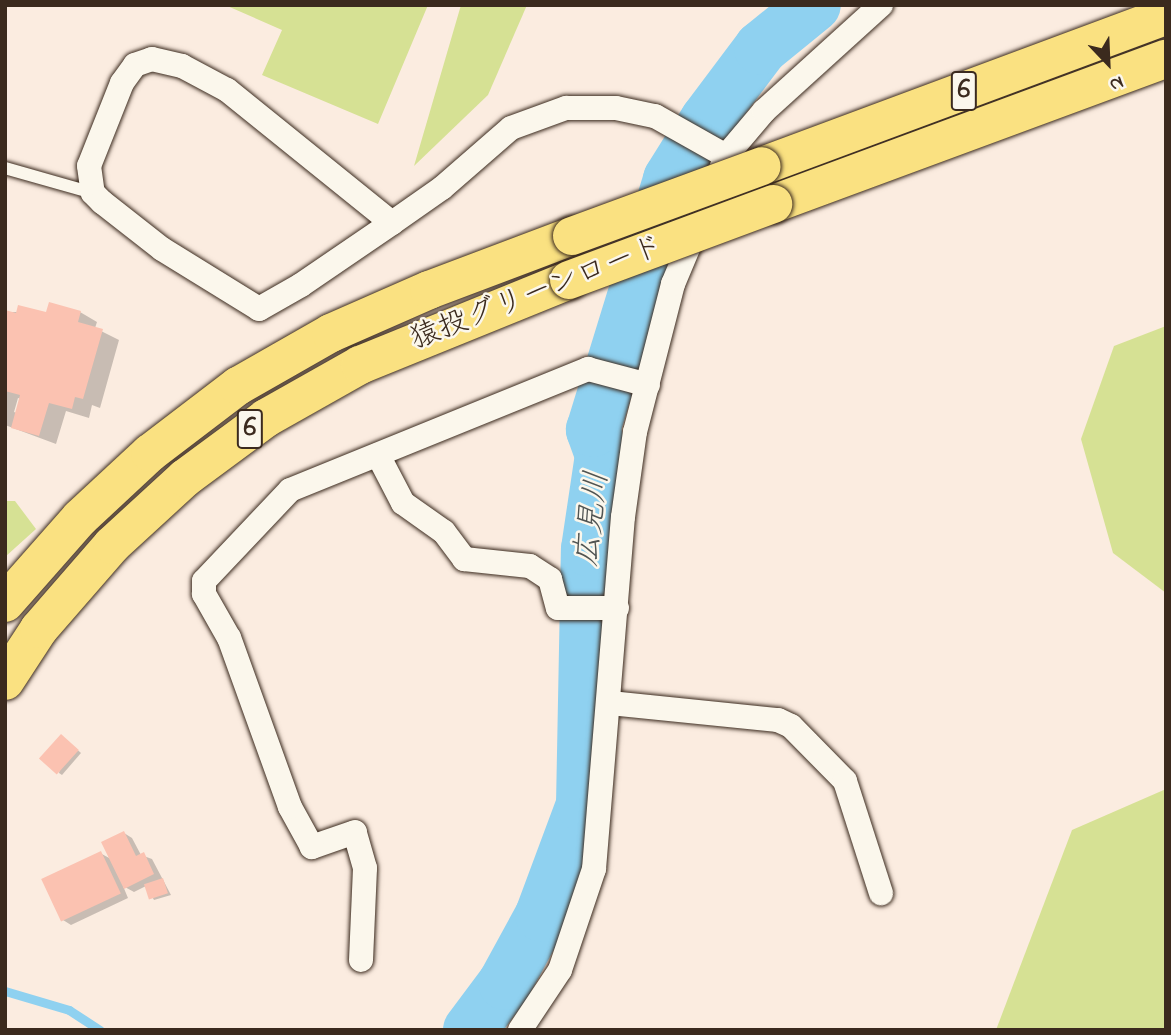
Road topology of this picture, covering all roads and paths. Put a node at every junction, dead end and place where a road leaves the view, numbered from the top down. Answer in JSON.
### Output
{"nodes":[{"id":1,"x":881,"y":5,"type":"edge"},
{"id":2,"x":1166,"y":16,"type":"edge"},
{"id":3,"x":1166,"y":59,"type":"edge"},
{"id":4,"x":718,"y":152,"type":"junction"},
{"id":5,"x":5,"y":168,"type":"edge"},
{"id":6,"x":93,"y":193,"type":"junction"},
{"id":7,"x":392,"y":223,"type":"junction"},
{"id":8,"x":646,"y":385,"type":"junction"},
{"id":9,"x":379,"y":455,"type":"junction"},
{"id":10,"x":5,"y":603,"type":"edge"},
{"id":11,"x":616,"y":608,"type":"junction"},
{"id":12,"x":5,"y":681,"type":"edge"},
{"id":13,"x":610,"y":703,"type":"junction"},
{"id":14,"x":881,"y":893,"type":"dead end"},
{"id":15,"x":361,"y":960,"type":"dead end"},
{"id":16,"x":520,"y":1030,"type":"edge"}],
"edges":[{"from":1,"to":4,"type":"street"},
{"from":2,"to":10,"type":"main road","name":"猿投グリーンロード","number":"6","bridge":true},
{"from":3,"to":12,"type":"main road","name":"猿投グリーンロード","number":"6","bridge":true},
{"from":4,"to":7,"type":"street"},
{"from":4,"to":8,"type":"street"},
{"from":5,"to":6,"type":"lane"},
{"from":6,"to":7,"type":"street"},
{"from":6,"to":7,"type":"street"},
{"from":8,"to":9,"type":"street"},
{"from":8,"to":11,"type":"street"},
{"from":9,"to":11,"type":"street"},
{"from":9,"to":15,"type":"street"},
{"from":11,"to":13,"type":"street"},
{"from":13,"to":14,"type":"street"},
{"from":13,"to":16,"type":"street"}]}
